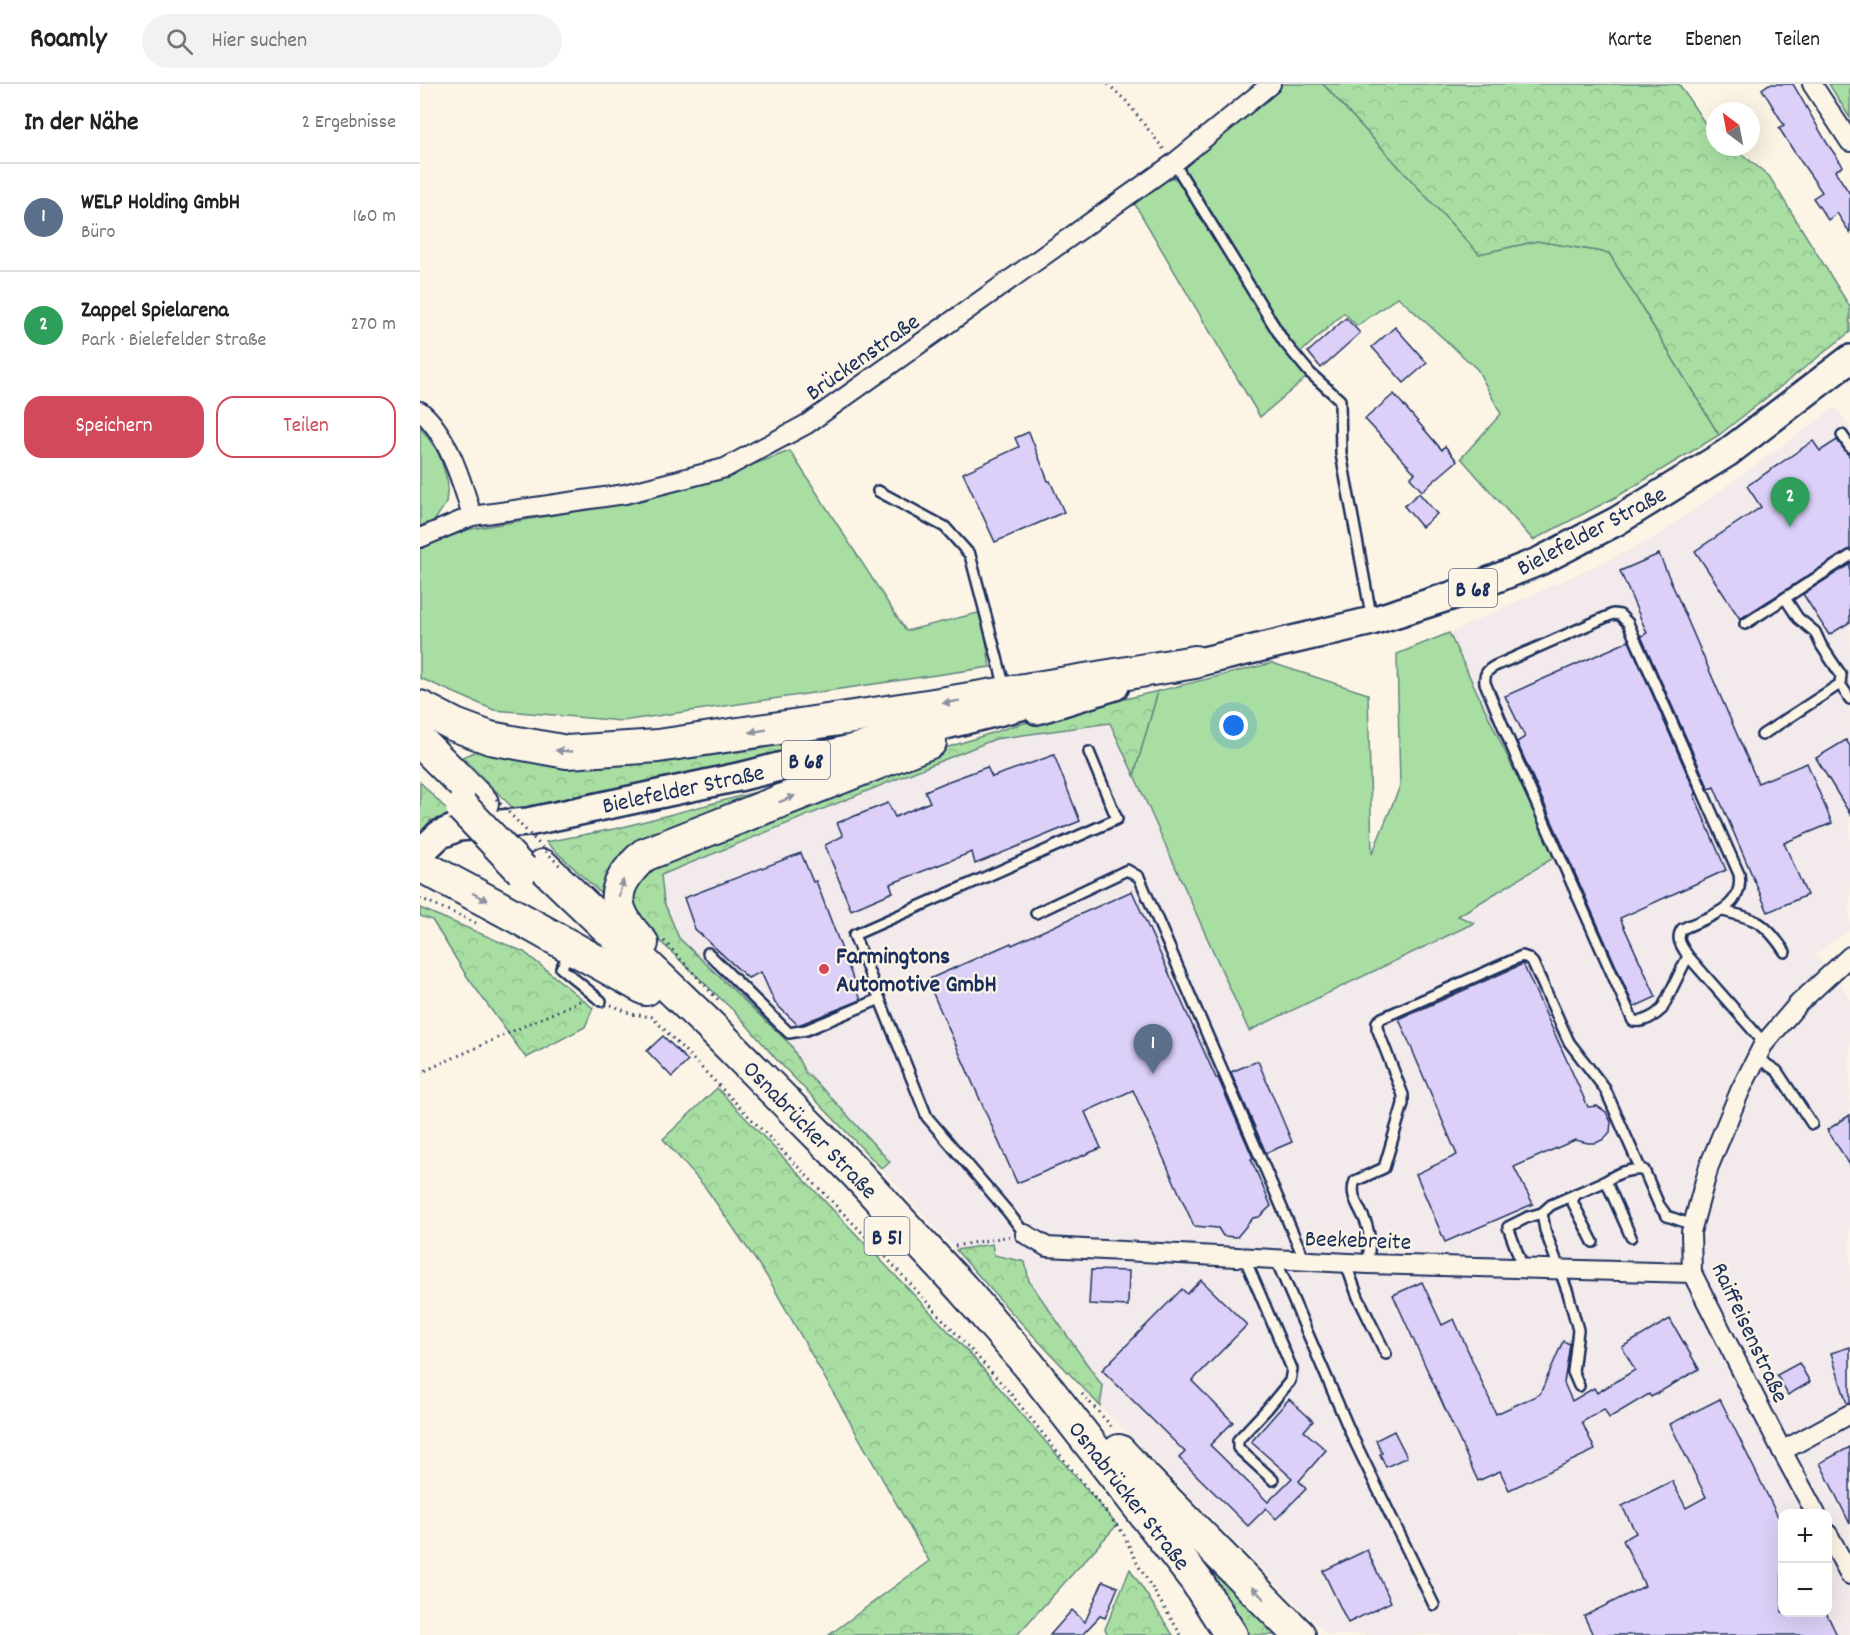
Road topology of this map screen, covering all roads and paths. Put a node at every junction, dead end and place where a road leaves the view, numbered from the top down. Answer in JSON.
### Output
{"nodes":[{"id":1,"x":1108,"y":84,"type":"edge"},
{"id":2,"x":1271,"y":84,"type":"edge"},
{"id":3,"x":1812,"y":84,"type":"edge"},
{"id":4,"x":1850,"y":142,"type":"edge"},
{"id":5,"x":1174,"y":163,"type":"junction"},
{"id":6,"x":1850,"y":359,"type":"edge"},
{"id":7,"x":420,"y":411,"type":"edge"},
{"id":8,"x":1842,"y":435,"type":"dead end"},
{"id":9,"x":1850,"y":447,"type":"edge"},
{"id":10,"x":878,"y":491,"type":"dead end"},
{"id":11,"x":472,"y":516,"type":"junction"},
{"id":12,"x":420,"y":538,"type":"edge"},
{"id":13,"x":1850,"y":556,"type":"edge"},
{"id":14,"x":1785,"y":598,"type":"junction"},
{"id":15,"x":1372,"y":621,"type":"junction"},
{"id":16,"x":1745,"y":624,"type":"dead end"},
{"id":17,"x":1195,"y":662,"type":"junction"},
{"id":18,"x":1840,"y":684,"type":"junction"},
{"id":19,"x":1006,"y":693,"type":"junction"},
{"id":20,"x":1850,"y":699,"type":"edge"},
{"id":21,"x":420,"y":707,"type":"edge"},
{"id":22,"x":1762,"y":735,"type":"dead end"},
{"id":23,"x":420,"y":741,"type":"edge"},
{"id":24,"x":930,"y":742,"type":"junction"},
{"id":25,"x":1089,"y":752,"type":"dead end"},
{"id":26,"x":420,"y":765,"type":"edge"},
{"id":27,"x":480,"y":803,"type":"junction"},
{"id":28,"x":423,"y":862,"type":"edge"},
{"id":29,"x":542,"y":868,"type":"junction"},
{"id":30,"x":1723,"y":911,"type":"junction"},
{"id":31,"x":1036,"y":913,"type":"dead end"},
{"id":32,"x":573,"y":948,"type":"junction"},
{"id":33,"x":1785,"y":952,"type":"dead end"},
{"id":34,"x":708,"y":953,"type":"dead end"},
{"id":35,"x":1688,"y":956,"type":"junction"},
{"id":36,"x":1850,"y":957,"type":"edge"},
{"id":37,"x":660,"y":990,"type":"junction"},
{"id":38,"x":592,"y":995,"type":"junction"},
{"id":39,"x":880,"y":999,"type":"junction"},
{"id":40,"x":601,"y":1001,"type":"joint"},
{"id":41,"x":1761,"y":1051,"type":"junction"},
{"id":42,"x":420,"y":1073,"type":"edge"},
{"id":43,"x":1812,"y":1124,"type":"dead end"},
{"id":44,"x":1641,"y":1170,"type":"junction"},
{"id":45,"x":1606,"y":1181,"type":"junction"},
{"id":46,"x":1576,"y":1194,"type":"junction"},
{"id":47,"x":1542,"y":1213,"type":"junction"},
{"id":48,"x":1693,"y":1225,"type":"junction"},
{"id":49,"x":1025,"y":1234,"type":"junction"},
{"id":50,"x":1631,"y":1237,"type":"dead end"},
{"id":51,"x":1593,"y":1242,"type":"dead end"},
{"id":52,"x":954,"y":1246,"type":"dead end"},
{"id":53,"x":1245,"y":1259,"type":"junction"},
{"id":54,"x":1276,"y":1260,"type":"junction"},
{"id":55,"x":1305,"y":1261,"type":"junction"},
{"id":56,"x":1345,"y":1262,"type":"junction"},
{"id":57,"x":1368,"y":1264,"type":"junction"},
{"id":58,"x":1523,"y":1268,"type":"junction"},
{"id":59,"x":1559,"y":1269,"type":"junction"},
{"id":60,"x":1692,"y":1273,"type":"junction"},
{"id":61,"x":962,"y":1288,"type":"junction"},
{"id":62,"x":1386,"y":1354,"type":"dead end"},
{"id":63,"x":1580,"y":1386,"type":"dead end"},
{"id":64,"x":1850,"y":1413,"type":"edge"},
{"id":65,"x":1782,"y":1451,"type":"junction"},
{"id":66,"x":1273,"y":1480,"type":"dead end"},
{"id":67,"x":1813,"y":1509,"type":"edge"},
{"id":68,"x":1832,"y":1543,"type":"edge"},
{"id":69,"x":1850,"y":1575,"type":"edge"},
{"id":70,"x":1434,"y":1605,"type":"dead end"},
{"id":71,"x":1180,"y":1635,"type":"edge"},
{"id":72,"x":1214,"y":1635,"type":"edge"},
{"id":73,"x":1232,"y":1635,"type":"edge"},
{"id":74,"x":1299,"y":1635,"type":"edge"}],
"edges":[{"from":1,"to":5,"type":"path"},
{"from":2,"to":5,"type":"street","name":"Brückenstraße"},
{"from":3,"to":4,"type":"street"},
{"from":5,"to":11,"type":"street","name":"Brückenstraße"},
{"from":5,"to":15,"type":"lane"},
{"from":6,"to":15,"type":"main road","name":"Bielefelder Straße","number":"B 68"},
{"from":7,"to":11,"type":"street"},
{"from":8,"to":9,"type":"lane"},
{"from":10,"to":19,"type":"lane"},
{"from":11,"to":12,"type":"street","name":"Brückenstraße"},
{"from":13,"to":14,"type":"lane"},
{"from":14,"to":16,"type":"lane"},
{"from":14,"to":18,"type":"lane"},
{"from":15,"to":17,"type":"main road","name":"Bielefelder Straße","number":"B 68"},
{"from":17,"to":19,"type":"highway","number":"B 68"},
{"from":17,"to":24,"type":"main road","name":"Bielefelder Straße","number":"B 68"},
{"from":17,"to":28,"type":"main road","name":"Bielefelder Straße","number":"B 68"},
{"from":18,"to":20,"type":"lane"},
{"from":18,"to":22,"type":"lane"},
{"from":19,"to":21,"type":"highway","number":"B 68","one_way":true},
{"from":23,"to":27,"type":"highway","name":"Osnabrücker Straße","number":"B 51"},
{"from":24,"to":28,"type":"main road","name":"Bielefelder Straße","number":"B 68"},
{"from":37,"to":24,"type":"highway","number":"B 68","one_way":true},
{"from":25,"to":39,"type":"lane"},
{"from":26,"to":27,"type":"highway","name":"Osnabrücker Straße","number":"B 51"},
{"from":27,"to":29,"type":"highway","name":"Osnabrücker Straße","number":"B 51"},
{"from":27,"to":29,"type":"path","bridge":true},
{"from":28,"to":32,"type":"highway","one_way":true},
{"from":29,"to":37,"type":"highway","name":"Osnabrücker Straße","number":"B 51"},
{"from":30,"to":33,"type":"lane"},
{"from":30,"to":35,"type":"lane"},
{"from":30,"to":35,"type":"lane"},
{"from":31,"to":55,"type":"lane"},
{"from":32,"to":37,"type":"highway"},
{"from":32,"to":38,"type":"lane"},
{"from":34,"to":39,"type":"lane"},
{"from":35,"to":41,"type":"lane"},
{"from":36,"to":41,"type":"street","name":"Raiffeisenstraße"},
{"from":37,"to":61,"type":"highway","name":"Osnabrücker Straße","number":"B 51"},
{"from":37,"to":72,"type":"highway","name":"Osnabrücker Straße","number":"B 51"},
{"from":38,"to":40,"type":"lane"},
{"from":38,"to":42,"type":"path"},
{"from":39,"to":49,"type":"lane"},
{"from":40,"to":71,"type":"path"},
{"from":41,"to":43,"type":"lane"},
{"from":41,"to":48,"type":"street","name":"Raiffeisenstraße"},
{"from":44,"to":45,"type":"lane"},
{"from":44,"to":48,"type":"lane"},
{"from":44,"to":57,"type":"lane"},
{"from":45,"to":46,"type":"lane"},
{"from":45,"to":50,"type":"lane"},
{"from":46,"to":47,"type":"lane"},
{"from":46,"to":51,"type":"lane"},
{"from":47,"to":58,"type":"lane"},
{"from":47,"to":59,"type":"lane"},
{"from":48,"to":60,"type":"street","name":"Raiffeisenstraße"},
{"from":49,"to":52,"type":"path"},
{"from":49,"to":53,"type":"street","name":"Beekebreite"},
{"from":53,"to":54,"type":"street","name":"Beekebreite"},
{"from":53,"to":66,"type":"lane"},
{"from":54,"to":55,"type":"street","name":"Beekebreite"},
{"from":54,"to":70,"type":"lane"},
{"from":55,"to":56,"type":"street","name":"Beekebreite"},
{"from":56,"to":57,"type":"street","name":"Beekebreite"},
{"from":56,"to":62,"type":"lane"},
{"from":57,"to":58,"type":"street","name":"Beekebreite"},
{"from":58,"to":59,"type":"street","name":"Beekebreite"},
{"from":59,"to":60,"type":"street","name":"Beekebreite"},
{"from":59,"to":63,"type":"lane"},
{"from":60,"to":65,"type":"street","name":"Raiffeisenstraße"},
{"from":61,"to":73,"type":"highway","name":"Osnabrücker Straße","number":"B 51"},
{"from":74,"to":61,"type":"highway","one_way":true},
{"from":64,"to":65,"type":"street"},
{"from":65,"to":67,"type":"street","name":"Raiffeisenstraße"},
{"from":68,"to":69,"type":"street"}]}
